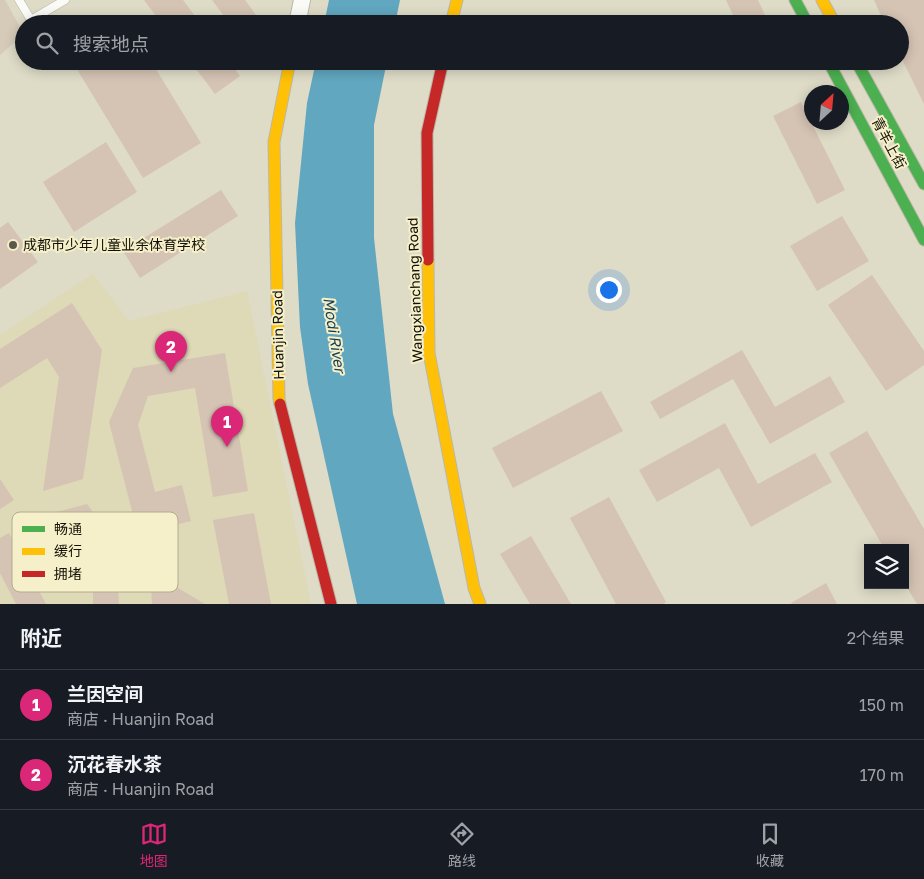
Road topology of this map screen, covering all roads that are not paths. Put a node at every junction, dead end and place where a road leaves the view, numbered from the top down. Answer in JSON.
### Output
{"nodes":[{"id":1,"x":20,"y":0,"type":"edge"},
{"id":2,"x":65,"y":0,"type":"edge"},
{"id":3,"x":302,"y":0,"type":"edge"},
{"id":4,"x":457,"y":0,"type":"edge"},
{"id":5,"x":795,"y":0,"type":"edge"},
{"id":6,"x":822,"y":0,"type":"edge"},
{"id":7,"x":28,"y":15,"type":"edge"},
{"id":8,"x":40,"y":15,"type":"edge"},
{"id":9,"x":299,"y":15,"type":"edge"},
{"id":10,"x":453,"y":15,"type":"edge"},
{"id":11,"x":803,"y":15,"type":"edge"},
{"id":12,"x":830,"y":15,"type":"edge"},
{"id":13,"x":288,"y":70,"type":"edge"},
{"id":14,"x":441,"y":70,"type":"edge"},
{"id":15,"x":833,"y":70,"type":"edge"},
{"id":16,"x":861,"y":70,"type":"edge"},
{"id":17,"x":924,"y":184,"type":"edge"},
{"id":18,"x":924,"y":240,"type":"edge"},
{"id":19,"x":331,"y":604,"type":"edge"},
{"id":20,"x":480,"y":604,"type":"edge"}],
"edges":[{"from":1,"to":7,"type":"lane"},
{"from":2,"to":8,"type":"lane"},
{"from":3,"to":9,"type":"street"},
{"from":4,"to":10,"type":"street"},
{"from":5,"to":11,"type":"street"},
{"from":6,"to":12,"type":"street"},
{"from":13,"to":19,"type":"street","name":"Huanjin Road"},
{"from":14,"to":20,"type":"street","name":"Wangxianchang Road"},
{"from":15,"to":18,"type":"street","name":"青羊上街"},
{"from":16,"to":17,"type":"street","name":"青羊上街"}]}
